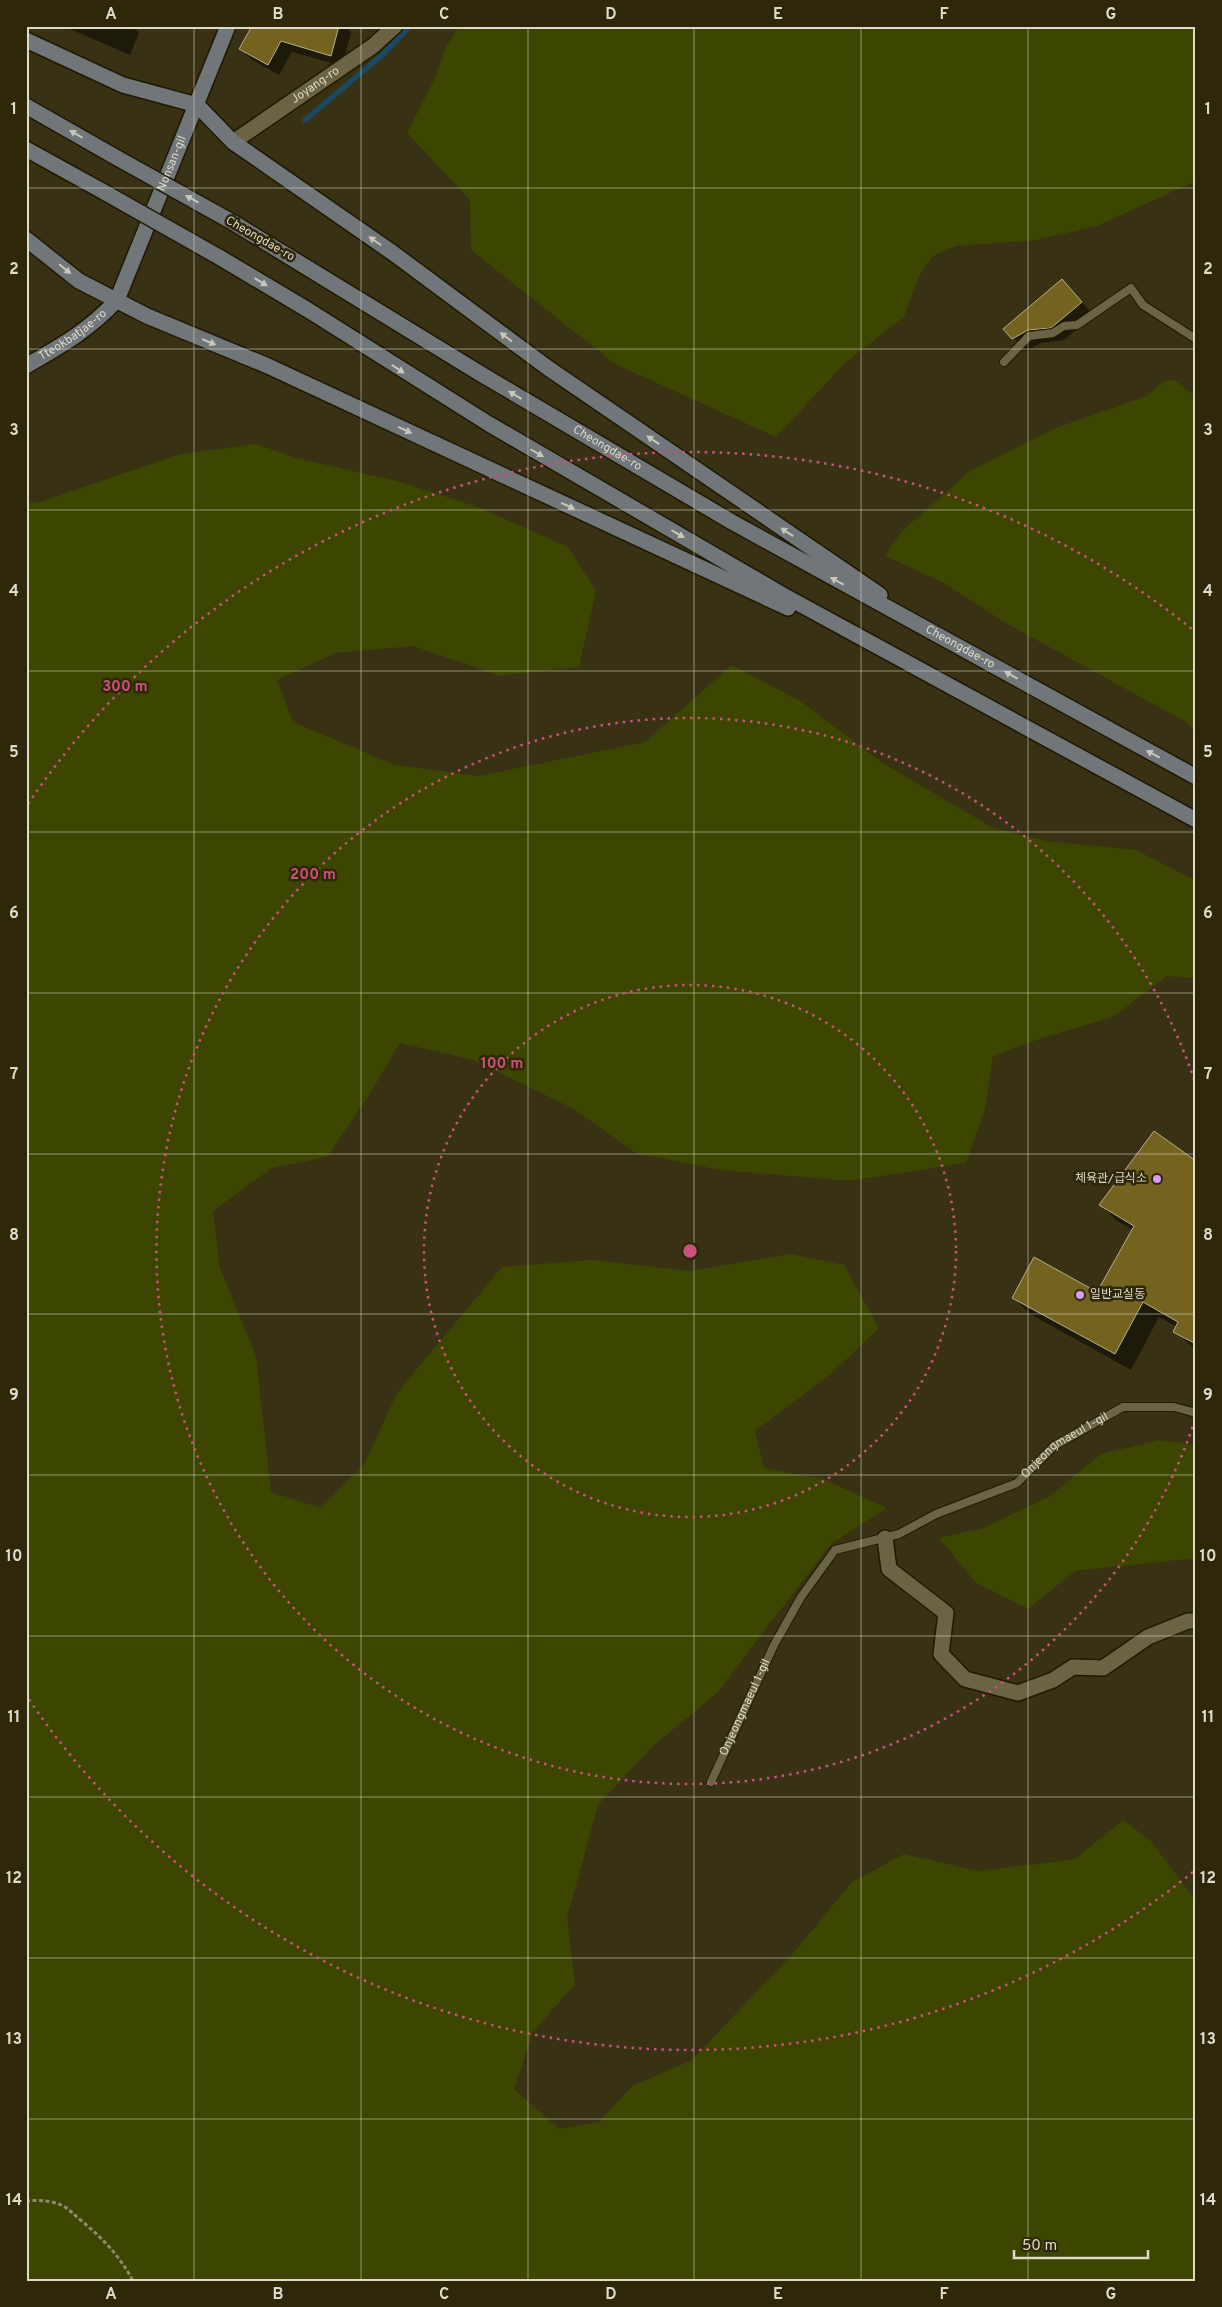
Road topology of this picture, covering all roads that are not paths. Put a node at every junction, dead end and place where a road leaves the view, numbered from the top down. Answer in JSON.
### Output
{"nodes":[{"id":1,"x":228,"y":26,"type":"edge"},
{"id":2,"x":394,"y":26,"type":"edge"},
{"id":3,"x":26,"y":40,"type":"edge"},
{"id":4,"x":197,"y":105,"type":"junction"},
{"id":5,"x":26,"y":106,"type":"edge"},
{"id":6,"x":233,"y":142,"type":"junction"},
{"id":7,"x":26,"y":149,"type":"edge"},
{"id":8,"x":26,"y":239,"type":"edge"},
{"id":9,"x":117,"y":300,"type":"junction"},
{"id":10,"x":1196,"y":339,"type":"edge"},
{"id":11,"x":1004,"y":362,"type":"dead end"},
{"id":12,"x":26,"y":366,"type":"edge"},
{"id":13,"x":943,"y":638,"type":"junction"},
{"id":14,"x":919,"y":668,"type":"junction"},
{"id":15,"x":1196,"y":777,"type":"edge"},
{"id":16,"x":1196,"y":820,"type":"edge"},
{"id":17,"x":1196,"y":1413,"type":"edge"},
{"id":18,"x":885,"y":1538,"type":"junction"},
{"id":19,"x":1196,"y":1621,"type":"edge"},
{"id":20,"x":711,"y":1782,"type":"dead end"}],
"edges":[{"from":1,"to":4,"type":"street","name":"Nonsan-gil"},
{"from":2,"to":6,"type":"street","name":"Joyang-ro"},
{"from":3,"to":4,"type":"street"},
{"from":4,"to":6,"type":"street"},
{"from":4,"to":9,"type":"street","name":"Nonsan-gil"},
{"from":13,"to":5,"type":"street","name":"Cheongdae-ro","one_way":true,"bridge":true},
{"from":13,"to":6,"type":"street","one_way":true},
{"from":7,"to":14,"type":"street","one_way":true,"bridge":true},
{"from":8,"to":9,"type":"street","one_way":true},
{"from":9,"to":12,"type":"street","name":"Tteokbatjae-ro"},
{"from":9,"to":14,"type":"street","one_way":true},
{"from":10,"to":11,"type":"lane"},
{"from":15,"to":13,"type":"street","name":"Cheongdae-ro","one_way":true},
{"from":14,"to":16,"type":"street"},
{"from":17,"to":18,"type":"lane","name":"Onjeongmaeul 1-gil"},
{"from":18,"to":19,"type":"street"},
{"from":18,"to":20,"type":"lane","name":"Onjeongmaeul 1-gil"}]}
